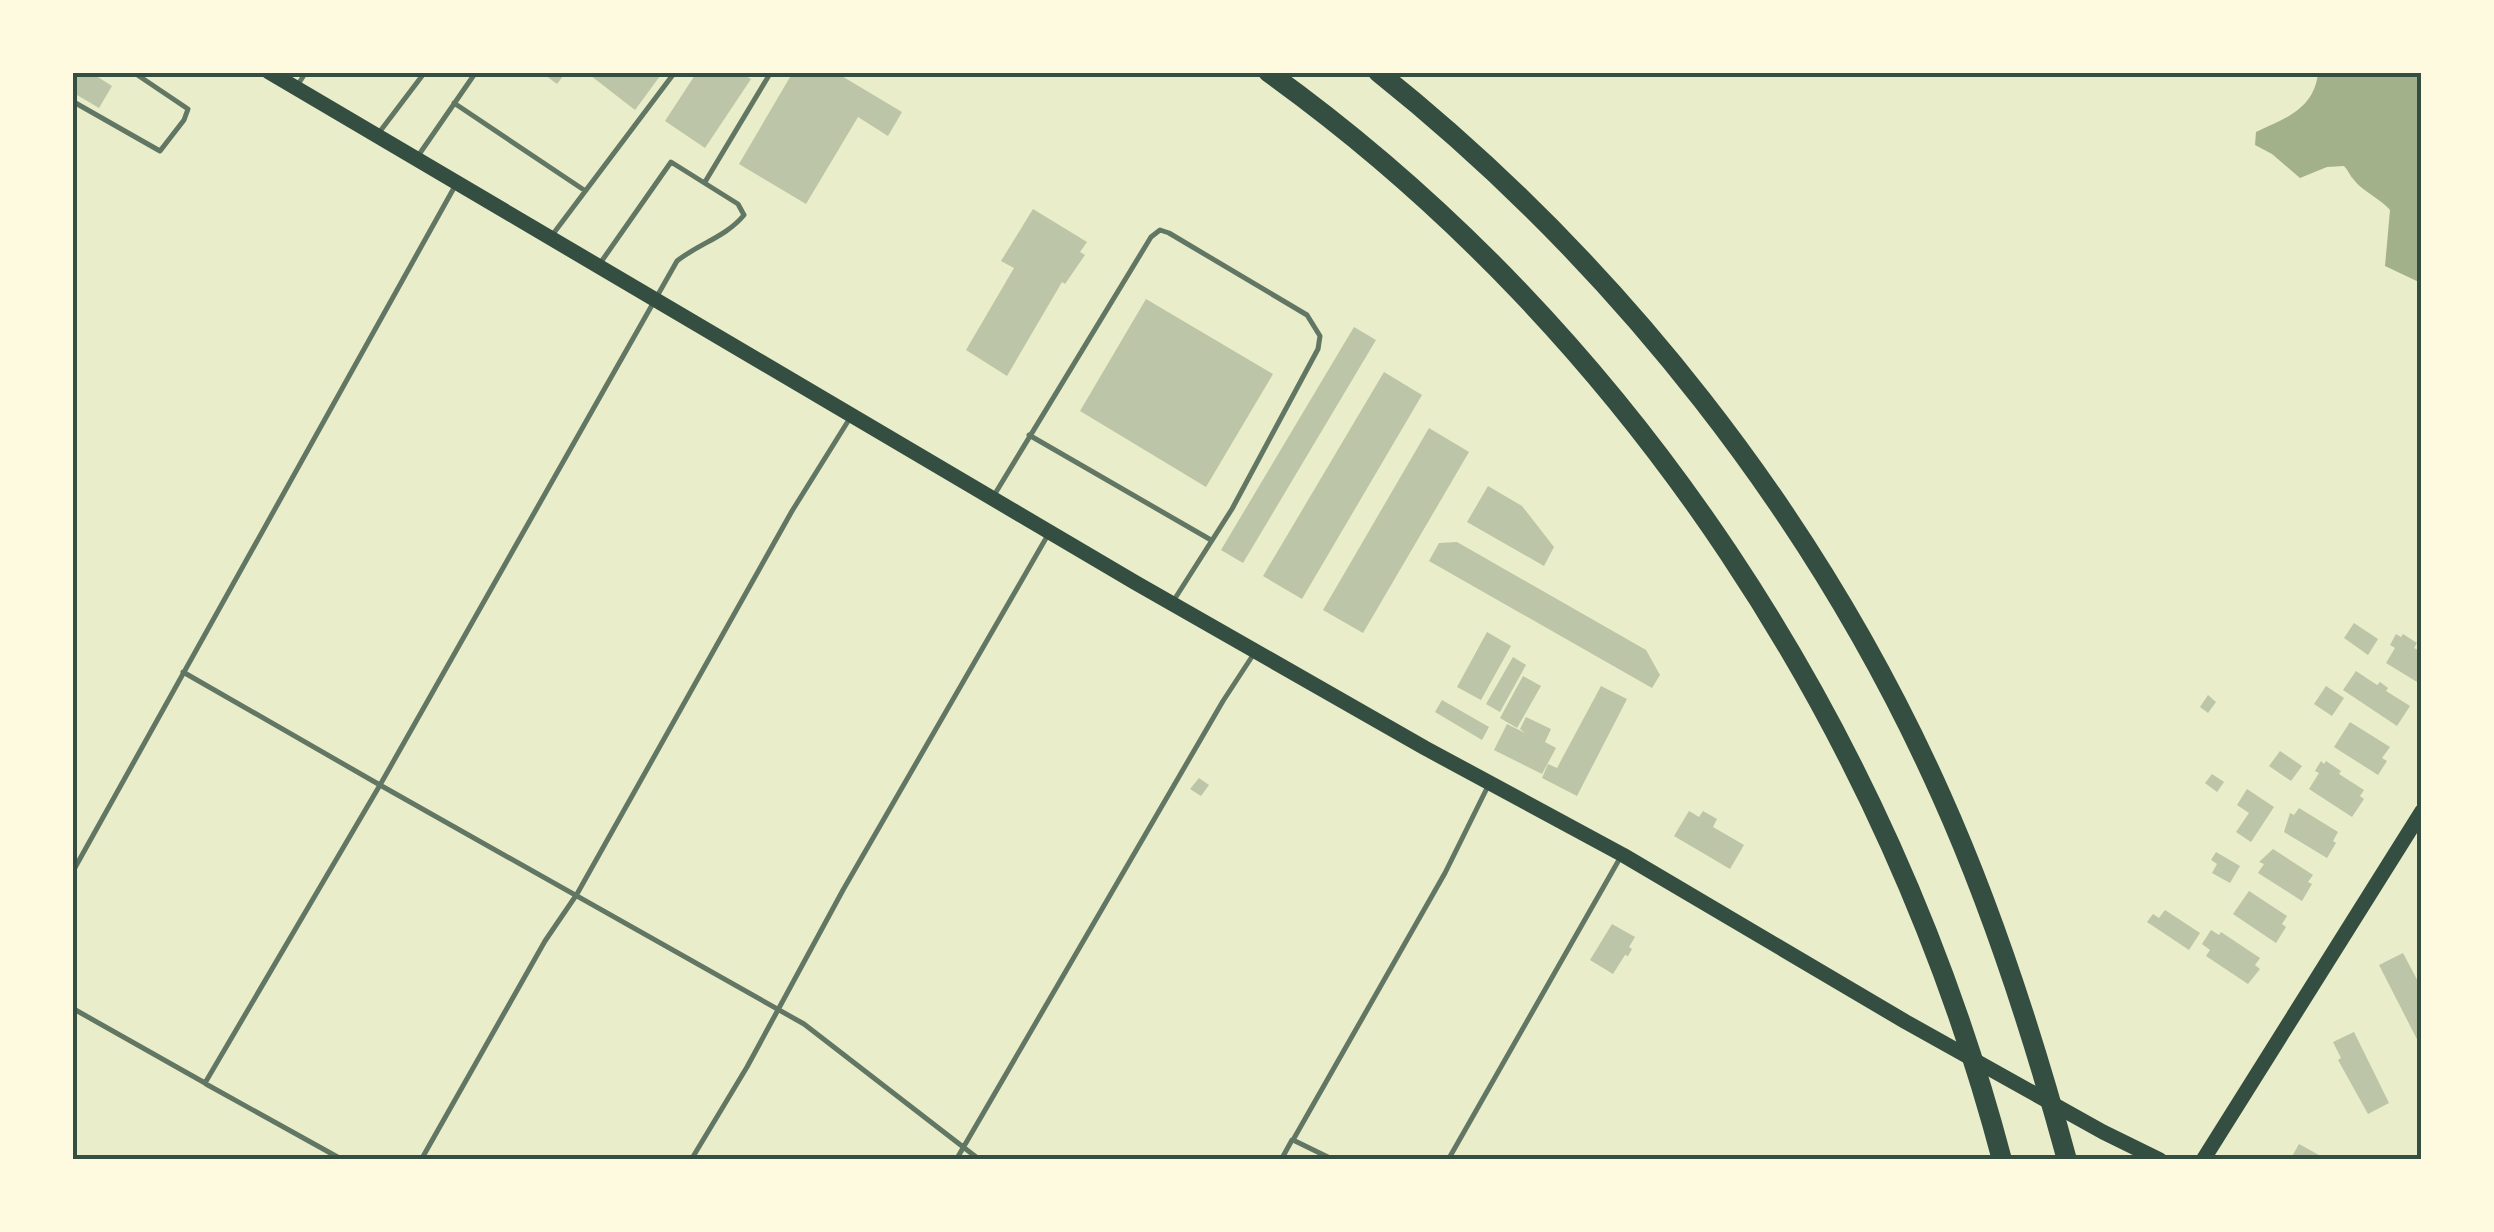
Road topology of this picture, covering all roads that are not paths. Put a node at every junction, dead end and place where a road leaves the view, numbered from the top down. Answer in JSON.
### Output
{"nodes":[{"id":1,"x":133,"y":72,"type":"edge"},
{"id":2,"x":270,"y":72,"type":"edge"},
{"id":3,"x":306,"y":72,"type":"edge"},
{"id":4,"x":425,"y":72,"type":"edge"},
{"id":5,"x":476,"y":72,"type":"edge"},
{"id":6,"x":675,"y":72,"type":"edge"},
{"id":7,"x":771,"y":72,"type":"edge"},
{"id":8,"x":1268,"y":72,"type":"edge"},
{"id":9,"x":1378,"y":72,"type":"edge"},
{"id":10,"x":296,"y":88,"type":"junction"},
{"id":11,"x":72,"y":101,"type":"edge"},
{"id":12,"x":454,"y":104,"type":"junction"},
{"id":13,"x":378,"y":134,"type":"junction"},
{"id":14,"x":416,"y":159,"type":"junction"},
{"id":15,"x":705,"y":182,"type":"junction"},
{"id":16,"x":456,"y":183,"type":"junction"},
{"id":17,"x":584,"y":190,"type":"junction"},
{"id":18,"x":551,"y":237,"type":"junction"},
{"id":19,"x":598,"y":265,"type":"junction"},
{"id":20,"x":656,"y":299,"type":"junction"},
{"id":21,"x":852,"y":414,"type":"junction"},
{"id":22,"x":1029,"y":436,"type":"junction"},
{"id":23,"x":993,"y":497,"type":"junction"},
{"id":24,"x":1050,"y":531,"type":"junction"},
{"id":25,"x":1212,"y":540,"type":"junction"},
{"id":26,"x":1172,"y":603,"type":"junction"},
{"id":27,"x":1256,"y":650,"type":"junction"},
{"id":28,"x":183,"y":672,"type":"junction"},
{"id":29,"x":1490,"y":782,"type":"junction"},
{"id":30,"x":380,"y":785,"type":"junction"},
{"id":31,"x":2422,"y":811,"type":"edge"},
{"id":32,"x":1623,"y":855,"type":"junction"},
{"id":33,"x":72,"y":873,"type":"edge"},
{"id":34,"x":577,"y":894,"type":"junction"},
{"id":35,"x":72,"y":1008,"type":"edge"},
{"id":36,"x":778,"y":1008,"type":"junction"},
{"id":37,"x":205,"y":1084,"type":"junction"},
{"id":38,"x":1293,"y":1140,"type":"junction"},
{"id":39,"x":963,"y":1147,"type":"junction"},
{"id":40,"x":343,"y":1160,"type":"edge"},
{"id":41,"x":421,"y":1160,"type":"edge"},
{"id":42,"x":691,"y":1160,"type":"edge"},
{"id":43,"x":956,"y":1160,"type":"edge"},
{"id":44,"x":980,"y":1160,"type":"edge"},
{"id":45,"x":1281,"y":1160,"type":"edge"},
{"id":46,"x":1334,"y":1160,"type":"edge"},
{"id":47,"x":1448,"y":1160,"type":"edge"},
{"id":48,"x":2002,"y":1160,"type":"edge"},
{"id":49,"x":2067,"y":1160,"type":"edge"},
{"id":50,"x":2160,"y":1160,"type":"edge"},
{"id":51,"x":2204,"y":1160,"type":"edge"}],
"edges":[{"from":1,"to":11,"type":"lane"},
{"from":2,"to":10,"type":"main road"},
{"from":3,"to":10,"type":"lane"},
{"from":4,"to":13,"type":"lane"},
{"from":5,"to":12,"type":"lane"},
{"from":6,"to":17,"type":"lane"},
{"from":7,"to":15,"type":"lane"},
{"from":8,"to":48,"type":"highway"},
{"from":9,"to":49,"type":"highway"},
{"from":10,"to":13,"type":"main road"},
{"from":12,"to":14,"type":"lane"},
{"from":12,"to":17,"type":"lane"},
{"from":13,"to":14,"type":"main road"},
{"from":14,"to":16,"type":"main road"},
{"from":15,"to":19,"type":"lane"},
{"from":15,"to":20,"type":"lane"},
{"from":16,"to":18,"type":"main road"},
{"from":16,"to":28,"type":"lane"},
{"from":17,"to":18,"type":"lane"},
{"from":18,"to":19,"type":"main road"},
{"from":19,"to":20,"type":"main road"},
{"from":20,"to":21,"type":"main road"},
{"from":20,"to":30,"type":"lane"},
{"from":21,"to":23,"type":"main road"},
{"from":21,"to":34,"type":"lane"},
{"from":22,"to":23,"type":"lane"},
{"from":22,"to":25,"type":"lane"},
{"from":22,"to":25,"type":"lane"},
{"from":23,"to":24,"type":"main road"},
{"from":24,"to":26,"type":"main road"},
{"from":24,"to":36,"type":"lane"},
{"from":25,"to":26,"type":"lane"},
{"from":26,"to":27,"type":"main road"},
{"from":27,"to":29,"type":"main road"},
{"from":27,"to":39,"type":"lane"},
{"from":28,"to":30,"type":"lane"},
{"from":28,"to":33,"type":"lane"},
{"from":29,"to":32,"type":"main road"},
{"from":29,"to":38,"type":"lane"},
{"from":30,"to":34,"type":"lane"},
{"from":30,"to":37,"type":"lane"},
{"from":31,"to":51,"type":"main road"},
{"from":32,"to":47,"type":"lane"},
{"from":32,"to":50,"type":"main road"},
{"from":34,"to":36,"type":"lane"},
{"from":34,"to":41,"type":"lane"},
{"from":35,"to":37,"type":"lane"},
{"from":36,"to":39,"type":"lane"},
{"from":36,"to":42,"type":"lane"},
{"from":37,"to":40,"type":"lane"},
{"from":38,"to":45,"type":"lane"},
{"from":38,"to":46,"type":"lane"},
{"from":39,"to":43,"type":"lane"},
{"from":39,"to":44,"type":"lane"}]}
